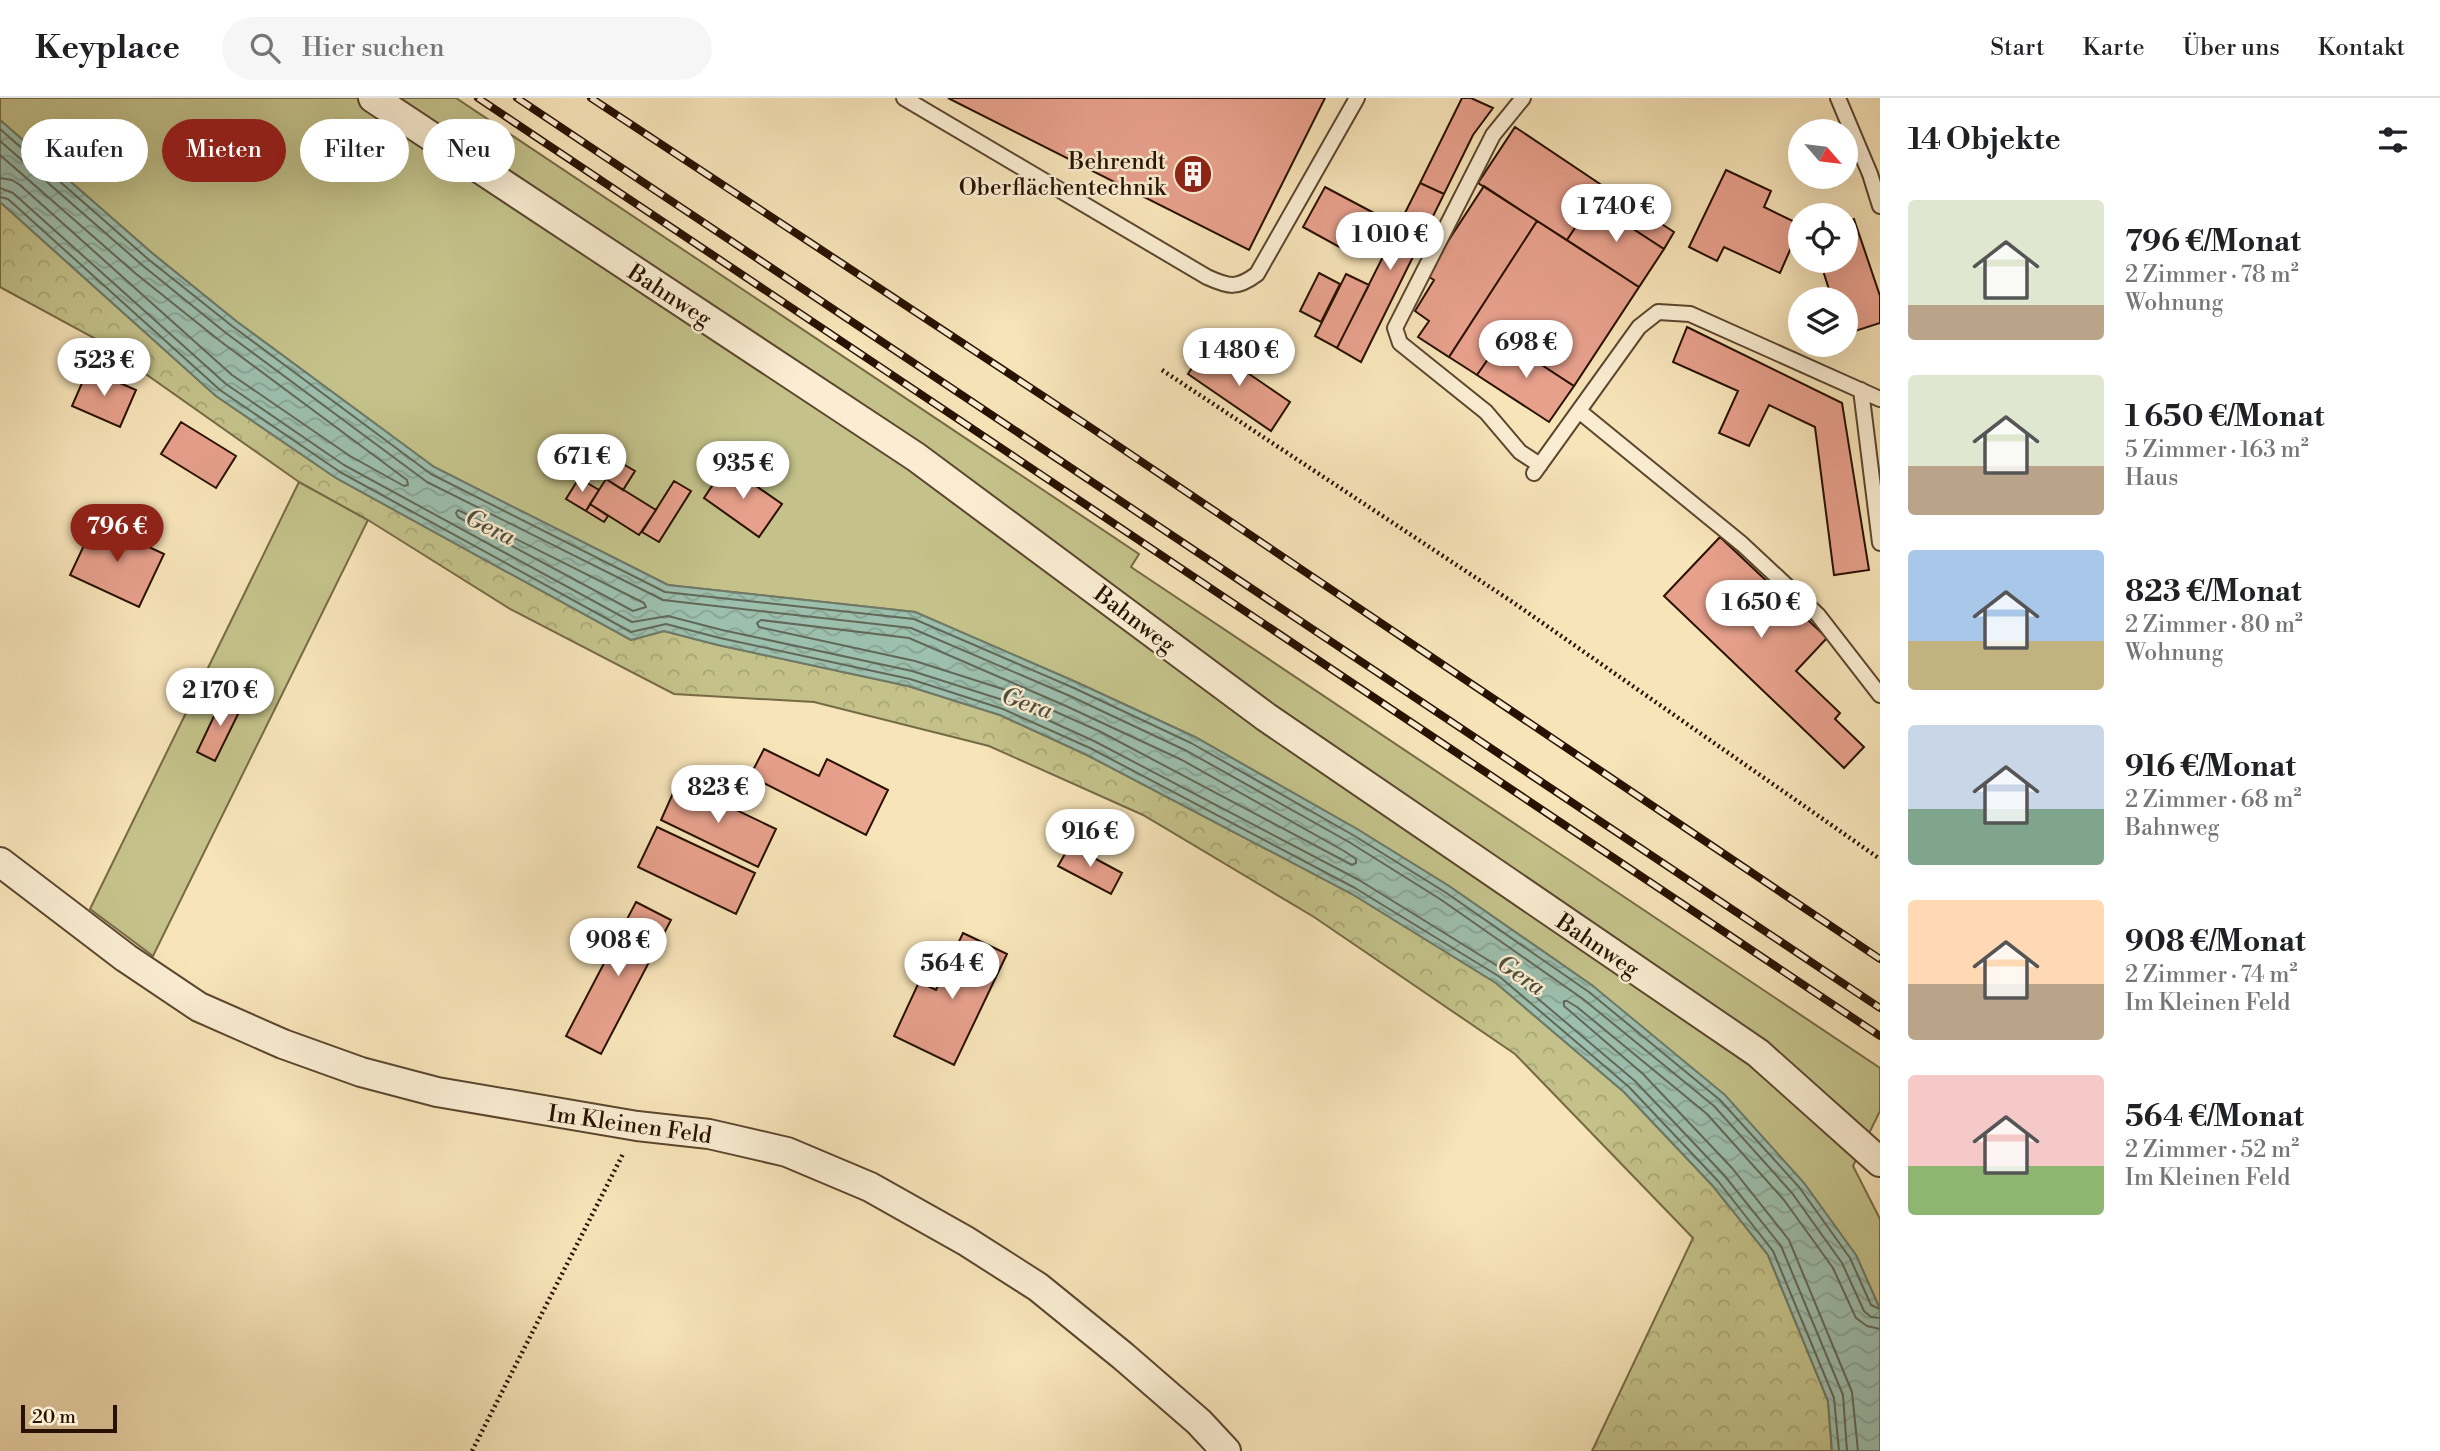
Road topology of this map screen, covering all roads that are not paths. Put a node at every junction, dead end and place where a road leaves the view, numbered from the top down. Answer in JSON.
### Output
{"nodes":[{"id":1,"x":373,"y":98,"type":"edge"},
{"id":2,"x":904,"y":98,"type":"edge"},
{"id":3,"x":1357,"y":98,"type":"edge"},
{"id":4,"x":1523,"y":98,"type":"edge"},
{"id":5,"x":1838,"y":98,"type":"edge"},
{"id":6,"x":1880,"y":206,"type":"edge"},
{"id":7,"x":1861,"y":390,"type":"junction"},
{"id":8,"x":1880,"y":399,"type":"edge"},
{"id":9,"x":1579,"y":411,"type":"junction"},
{"id":10,"x":1880,"y":543,"type":"edge"},
{"id":11,"x":1880,"y":695,"type":"edge"},
{"id":12,"x":0,"y":862,"type":"edge"},
{"id":13,"x":1880,"y":1161,"type":"edge"},
{"id":14,"x":1226,"y":1451,"type":"edge"}],
"edges":[{"from":1,"to":13,"type":"street","name":"Bahnweg"},
{"from":2,"to":3,"type":"lane"},
{"from":4,"to":9,"type":"lane"},
{"from":5,"to":6,"type":"lane"},
{"from":7,"to":8,"type":"lane"},
{"from":7,"to":9,"type":"lane"},
{"from":7,"to":10,"type":"lane"},
{"from":9,"to":11,"type":"lane"},
{"from":12,"to":14,"type":"street","name":"Im Kleinen Feld"}]}
